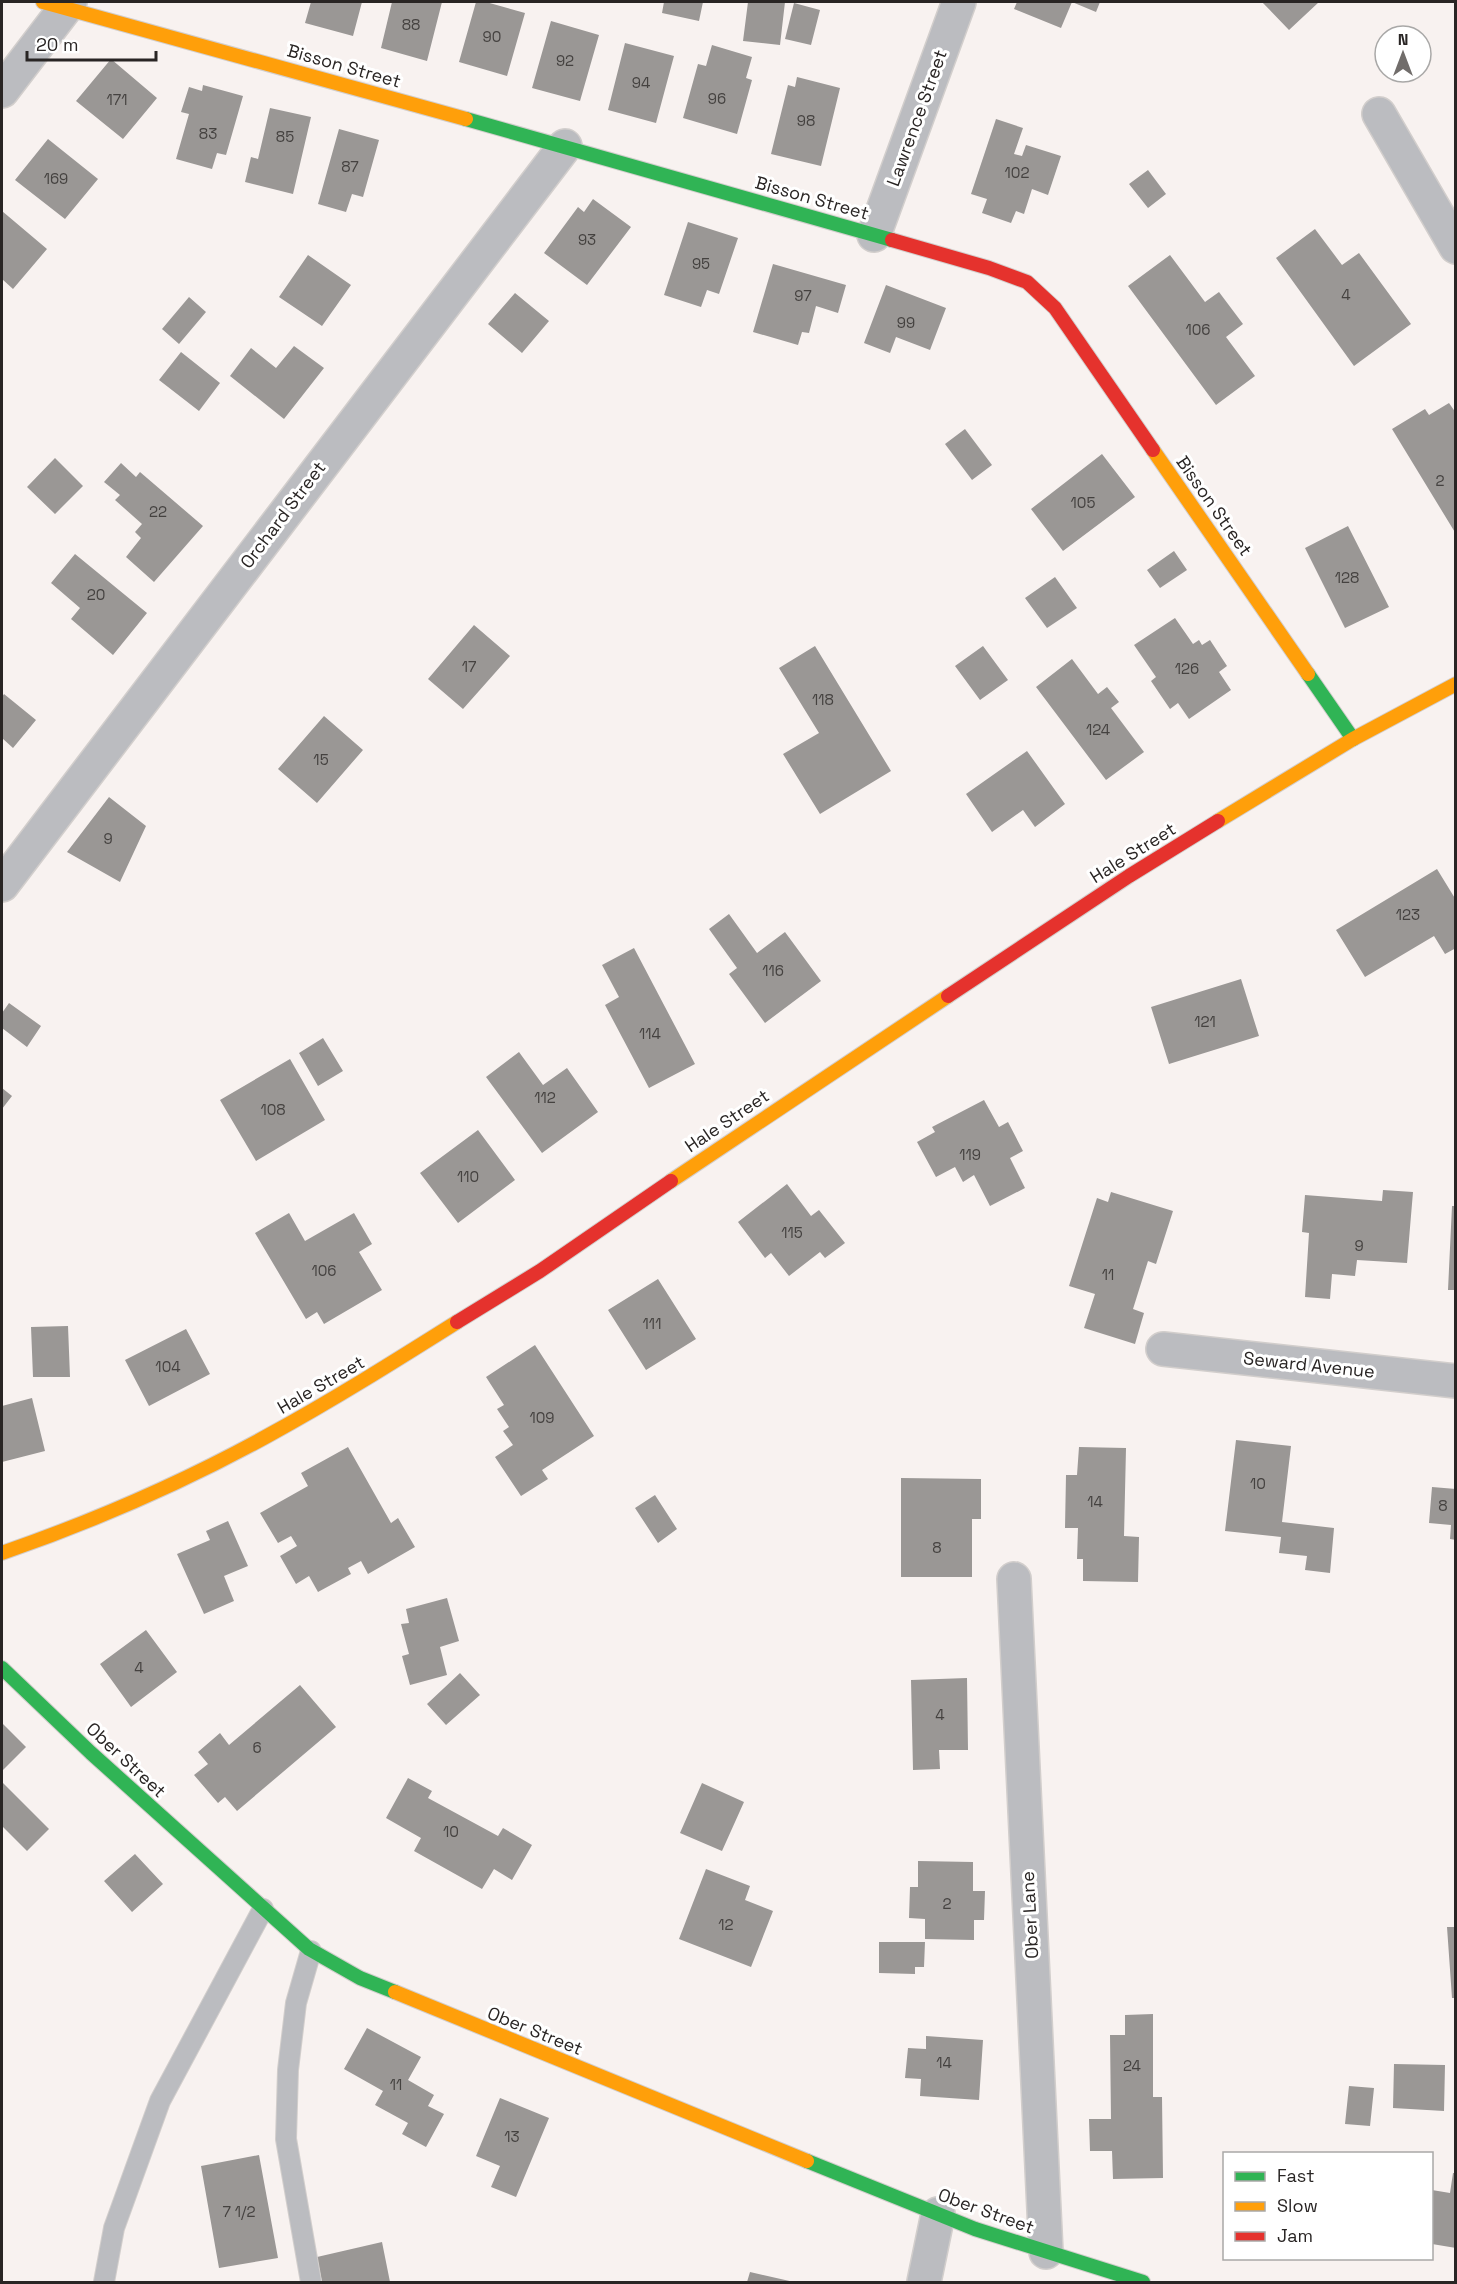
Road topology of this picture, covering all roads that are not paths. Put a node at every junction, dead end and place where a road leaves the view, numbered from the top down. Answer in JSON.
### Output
{"nodes":[{"id":1,"x":959,"y":2,"type":"edge"},
{"id":2,"x":60,"y":4,"type":"edge"},
{"id":3,"x":2,"y":91,"type":"edge"},
{"id":4,"x":1379,"y":114,"type":"dead end"},
{"id":5,"x":565,"y":146,"type":"junction"},
{"id":6,"x":874,"y":235,"type":"junction"},
{"id":7,"x":1455,"y":247,"type":"edge"},
{"id":8,"x":1455,"y":684,"type":"edge"},
{"id":9,"x":1353,"y":739,"type":"junction"},
{"id":10,"x":2,"y":885,"type":"edge"},
{"id":11,"x":1163,"y":1349,"type":"dead end"},
{"id":12,"x":1455,"y":1382,"type":"edge"},
{"id":13,"x":2,"y":1553,"type":"edge"},
{"id":14,"x":1014,"y":1579,"type":"dead end"},
{"id":15,"x":2,"y":1668,"type":"edge"},
{"id":16,"x":263,"y":1909,"type":"junction"},
{"id":17,"x":311,"y":1951,"type":"junction"},
{"id":18,"x":938,"y":2214,"type":"junction"},
{"id":19,"x":1046,"y":2252,"type":"junction"},
{"id":20,"x":104,"y":2283,"type":"edge"},
{"id":21,"x":311,"y":2283,"type":"edge"},
{"id":22,"x":924,"y":2283,"type":"edge"},
{"id":23,"x":1143,"y":2283,"type":"edge"}],
"edges":[{"from":1,"to":6,"type":"street","name":"Lawrence Street"},
{"from":2,"to":3,"type":"street"},
{"from":2,"to":5,"type":"street","name":"Bisson Street"},
{"from":4,"to":7,"type":"street"},
{"from":5,"to":6,"type":"street","name":"Bisson Street"},
{"from":5,"to":10,"type":"street","name":"Orchard Street"},
{"from":6,"to":9,"type":"street","name":"Bisson Street"},
{"from":8,"to":9,"type":"street","name":"Hale Street"},
{"from":9,"to":13,"type":"street","name":"Hale Street"},
{"from":11,"to":12,"type":"street","name":"Seward Avenue"},
{"from":14,"to":19,"type":"street","name":"Ober Lane"},
{"from":15,"to":16,"type":"street","name":"Ober Street"},
{"from":16,"to":17,"type":"street","name":"Ober Street"},
{"from":16,"to":20,"type":"lane"},
{"from":17,"to":18,"type":"street","name":"Ober Street"},
{"from":17,"to":21,"type":"lane"},
{"from":18,"to":19,"type":"street","name":"Ober Street"},
{"from":18,"to":22,"type":"street"},
{"from":19,"to":23,"type":"street","name":"Ober Street"}]}
